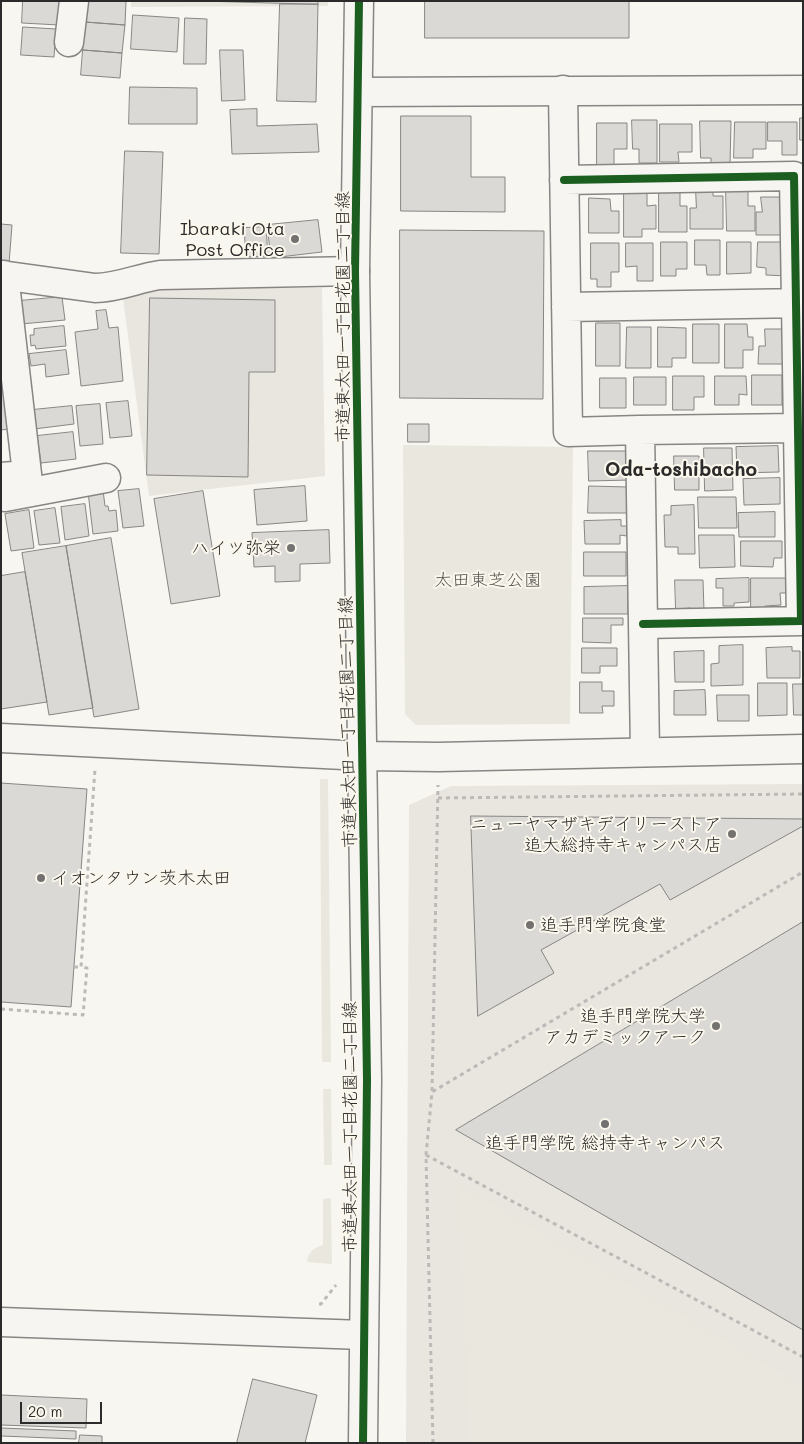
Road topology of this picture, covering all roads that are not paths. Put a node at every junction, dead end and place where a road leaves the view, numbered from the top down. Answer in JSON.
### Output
{"nodes":[{"id":1,"x":74,"y":1,"type":"edge"},
{"id":2,"x":359,"y":1,"type":"edge"},
{"id":3,"x":69,"y":42,"type":"dead end"},
{"id":4,"x":563,"y":90,"type":"junction"},
{"id":5,"x":803,"y":90,"type":"edge"},
{"id":6,"x":358,"y":92,"type":"junction"},
{"id":7,"x":564,"y":180,"type":"junction"},
{"id":8,"x":356,"y":271,"type":"junction"},
{"id":9,"x":3,"y":275,"type":"edge"},
{"id":10,"x":799,"y":303,"type":"edge"},
{"id":11,"x":566,"y":307,"type":"junction"},
{"id":12,"x":798,"y":428,"type":"junction"},
{"id":13,"x":640,"y":430,"type":"junction"},
{"id":14,"x":106,"y":478,"type":"dead end"},
{"id":15,"x":15,"y":485,"type":"edge"},
{"id":16,"x":643,"y":624,"type":"junction"},
{"id":17,"x":1,"y":738,"type":"edge"},
{"id":18,"x":803,"y":749,"type":"edge"},
{"id":19,"x":645,"y":752,"type":"junction"},
{"id":20,"x":364,"y":756,"type":"junction"},
{"id":21,"x":1,"y":1322,"type":"edge"},
{"id":22,"x":363,"y":1335,"type":"junction"},
{"id":23,"x":363,"y":1443,"type":"edge"}],
"edges":[{"from":1,"to":3,"type":"street"},
{"from":2,"to":6,"type":"street","name":"市道東太田一丁目花園二丁目線"},
{"from":4,"to":5,"type":"street"},
{"from":4,"to":6,"type":"street"},
{"from":4,"to":7,"type":"street"},
{"from":6,"to":8,"type":"street","name":"市道東太田一丁目花園二丁目線"},
{"from":7,"to":10,"type":"street"},
{"from":7,"to":11,"type":"street"},
{"from":8,"to":9,"type":"street"},
{"from":8,"to":20,"type":"street","name":"市道東太田一丁目花園二丁目線"},
{"from":9,"to":15,"type":"street"},
{"from":10,"to":11,"type":"street"},
{"from":10,"to":12,"type":"street"},
{"from":11,"to":13,"type":"street"},
{"from":12,"to":13,"type":"street"},
{"from":12,"to":16,"type":"street"},
{"from":13,"to":16,"type":"street"},
{"from":14,"to":15,"type":"street"},
{"from":16,"to":19,"type":"street"},
{"from":17,"to":20,"type":"street"},
{"from":18,"to":19,"type":"street"},
{"from":19,"to":20,"type":"street"},
{"from":20,"to":22,"type":"street","name":"市道東太田一丁目花園二丁目線"},
{"from":21,"to":22,"type":"street"},
{"from":22,"to":23,"type":"street","name":"市道東太田一丁目花園二丁目線"}]}
